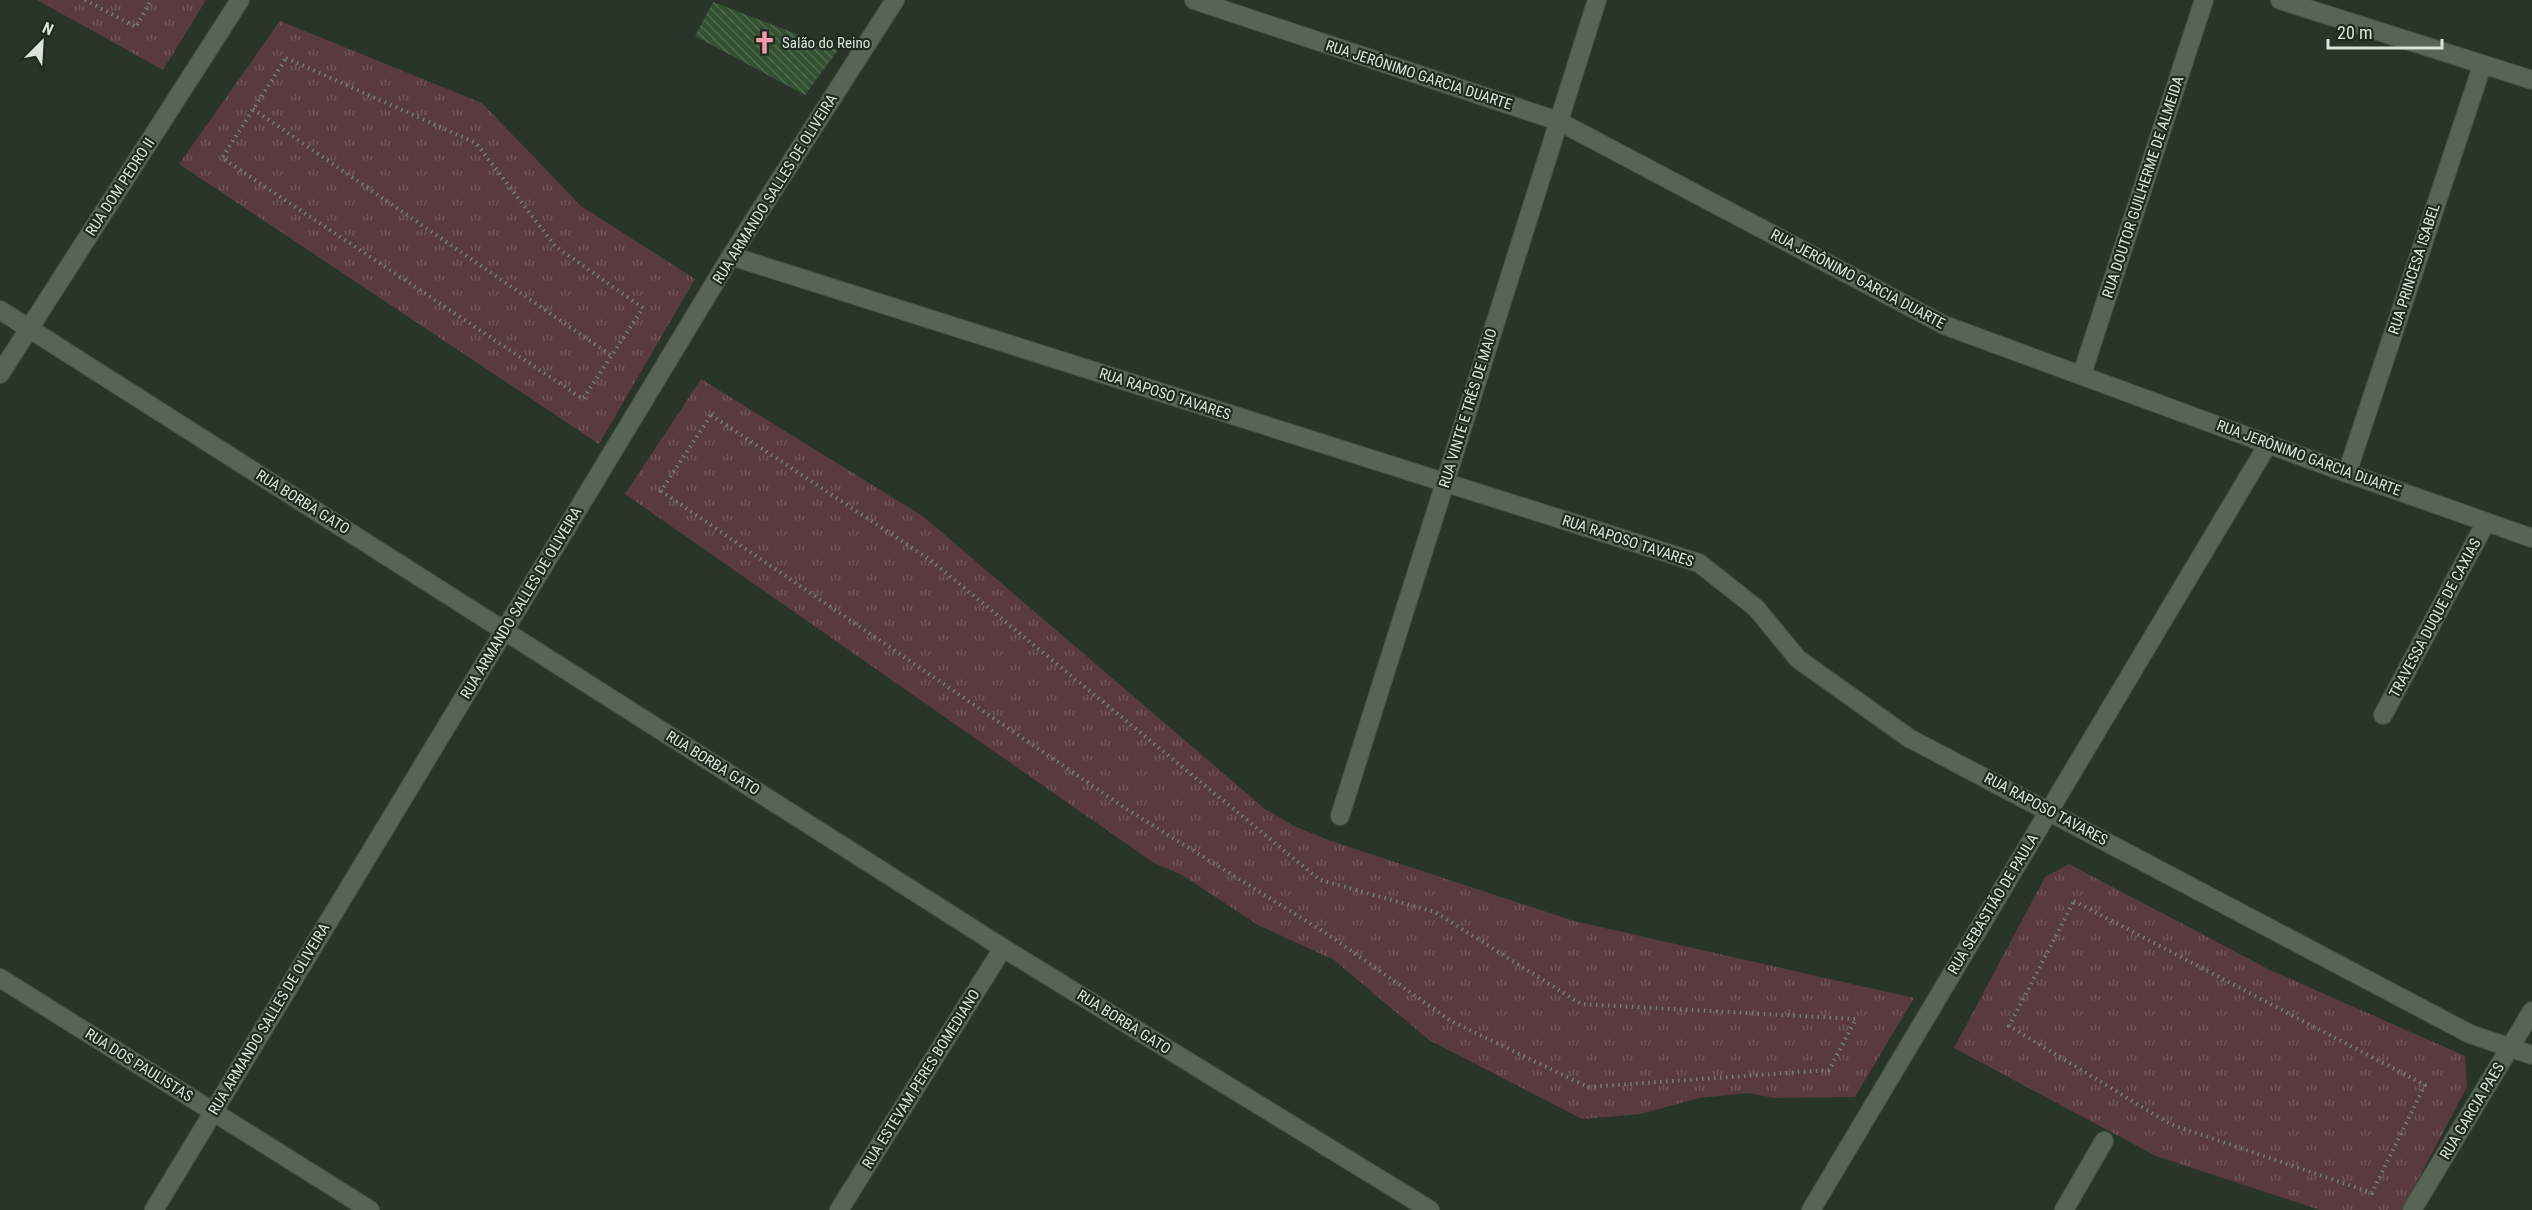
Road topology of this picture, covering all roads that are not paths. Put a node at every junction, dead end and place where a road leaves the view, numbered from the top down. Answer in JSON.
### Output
{"nodes":[{"id":1,"x":240,"y":0,"type":"edge"},
{"id":2,"x":895,"y":0,"type":"edge"},
{"id":3,"x":1194,"y":0,"type":"edge"},
{"id":4,"x":1597,"y":0,"type":"edge"},
{"id":5,"x":2204,"y":0,"type":"edge"},
{"id":6,"x":2280,"y":0,"type":"edge"},
{"id":7,"x":2482,"y":66,"type":"junction"},
{"id":8,"x":2532,"y":80,"type":"edge"},
{"id":9,"x":1558,"y":121,"type":"junction"},
{"id":10,"x":731,"y":256,"type":"junction"},
{"id":11,"x":0,"y":310,"type":"edge"},
{"id":12,"x":29,"y":328,"type":"junction"},
{"id":13,"x":0,"y":374,"type":"edge"},
{"id":14,"x":2082,"y":374,"type":"junction"},
{"id":15,"x":2268,"y":444,"type":"junction"},
{"id":16,"x":2347,"y":473,"type":"junction"},
{"id":17,"x":1444,"y":482,"type":"junction"},
{"id":18,"x":2486,"y":522,"type":"junction"},
{"id":19,"x":2532,"y":538,"type":"edge"},
{"id":20,"x":504,"y":630,"type":"junction"},
{"id":21,"x":2384,"y":715,"type":"dead end"},
{"id":22,"x":2049,"y":811,"type":"junction"},
{"id":23,"x":1340,"y":816,"type":"dead end"},
{"id":24,"x":1003,"y":948,"type":"junction"},
{"id":25,"x":0,"y":978,"type":"edge"},
{"id":26,"x":2532,"y":1011,"type":"edge"},
{"id":27,"x":2510,"y":1047,"type":"junction"},
{"id":28,"x":2532,"y":1055,"type":"edge"},
{"id":29,"x":213,"y":1112,"type":"junction"},
{"id":30,"x":2104,"y":1141,"type":"dead end"},
{"id":31,"x":154,"y":1210,"type":"edge"},
{"id":32,"x":370,"y":1210,"type":"edge"},
{"id":33,"x":839,"y":1210,"type":"edge"},
{"id":34,"x":1430,"y":1210,"type":"edge"},
{"id":35,"x":1811,"y":1210,"type":"edge"},
{"id":36,"x":2064,"y":1210,"type":"edge"},
{"id":37,"x":2412,"y":1210,"type":"edge"}],
"edges":[{"from":1,"to":12,"type":"street","name":"RUA DOM PEDRO II"},
{"from":2,"to":10,"type":"street","name":"RUA ARMANDO SALLES DE OLIVEIRA"},
{"from":3,"to":9,"type":"street","name":"RUA JERÔNIMO GARCIA DUARTE"},
{"from":4,"to":9,"type":"street","name":"RUA VINTE E TRÊS DE MAIO"},
{"from":5,"to":14,"type":"street","name":"RUA DOUTOR GUILHERME DE ALMEIDA"},
{"from":6,"to":7,"type":"street"},
{"from":7,"to":8,"type":"street"},
{"from":7,"to":16,"type":"street","name":"RUA PRINCESA ISABEL"},
{"from":9,"to":14,"type":"street","name":"RUA JERÔNIMO GARCIA DUARTE"},
{"from":9,"to":17,"type":"street","name":"RUA VINTE E TRÊS DE MAIO"},
{"from":10,"to":17,"type":"street","name":"RUA RAPOSO TAVARES"},
{"from":10,"to":20,"type":"street","name":"RUA ARMANDO SALLES DE OLIVEIRA"},
{"from":11,"to":12,"type":"street","name":"RUA BORBA GATO"},
{"from":12,"to":13,"type":"street","name":"RUA DOM PEDRO II"},
{"from":12,"to":20,"type":"street","name":"RUA BORBA GATO"},
{"from":14,"to":15,"type":"street","name":"RUA JERÔNIMO GARCIA DUARTE"},
{"from":15,"to":16,"type":"street","name":"RUA JERÔNIMO GARCIA DUARTE"},
{"from":15,"to":22,"type":"street","name":"RUA SEBASTIÃO DE PAULA"},
{"from":16,"to":18,"type":"street","name":"RUA JERÔNIMO GARCIA DUARTE"},
{"from":17,"to":22,"type":"street","name":"RUA RAPOSO TAVARES"},
{"from":17,"to":23,"type":"street","name":"RUA VINTE E TRÊS DE MAIO"},
{"from":18,"to":19,"type":"street","name":"RUA JERÔNIMO GARCIA DUARTE"},
{"from":18,"to":21,"type":"street","name":"TRAVESSA DUQUE DE CAXIAS"},
{"from":20,"to":24,"type":"street","name":"RUA BORBA GATO"},
{"from":20,"to":29,"type":"street","name":"RUA ARMANDO SALLES DE OLIVEIRA"},
{"from":22,"to":27,"type":"street","name":"RUA RAPOSO TAVARES"},
{"from":22,"to":35,"type":"street","name":"RUA SEBASTIÃO DE PAULA"},
{"from":24,"to":33,"type":"street","name":"RUA ESTEVAM PERES BOMEDIANO"},
{"from":24,"to":34,"type":"street","name":"RUA BORBA GATO"},
{"from":25,"to":29,"type":"street","name":"RUA DOS PAULISTAS"},
{"from":26,"to":27,"type":"street","name":"RUA GARCIA PAES"},
{"from":27,"to":28,"type":"street","name":"RUA RAPOSO TAVARES"},
{"from":27,"to":37,"type":"street","name":"RUA GARCIA PAES"},
{"from":29,"to":31,"type":"street","name":"RUA ARMANDO SALLES DE OLIVEIRA"},
{"from":29,"to":32,"type":"street","name":"RUA DOS PAULISTAS"},
{"from":30,"to":36,"type":"street"}]}
